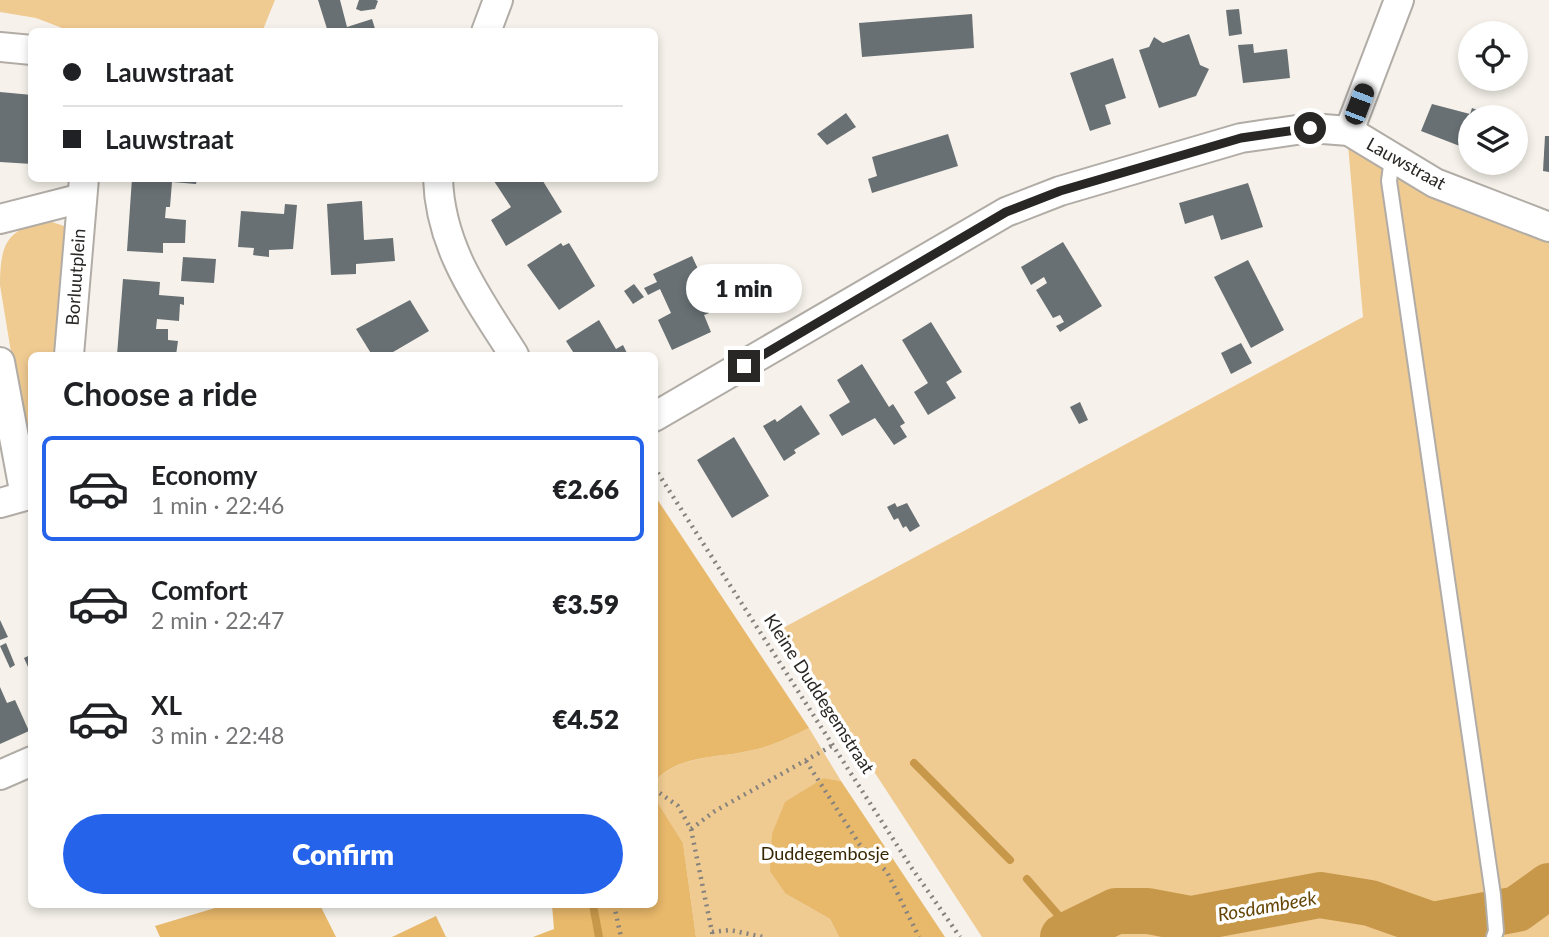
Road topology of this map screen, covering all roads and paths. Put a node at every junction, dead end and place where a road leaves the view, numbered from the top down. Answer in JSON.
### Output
{"nodes":[{"id":1,"x":498,"y":0,"type":"edge"},
{"id":2,"x":1399,"y":0,"type":"edge"},
{"id":3,"x":488,"y":28,"type":"edge"},
{"id":4,"x":0,"y":47,"type":"edge"},
{"id":5,"x":28,"y":50,"type":"edge"},
{"id":6,"x":1349,"y":131,"type":"junction"},
{"id":7,"x":1392,"y":158,"type":"junction"},
{"id":8,"x":438,"y":182,"type":"edge"},
{"id":9,"x":83,"y":188,"type":"edge"},
{"id":10,"x":0,"y":219,"type":"edge"},
{"id":11,"x":1549,"y":227,"type":"edge"},
{"id":12,"x":69,"y":352,"type":"edge"},
{"id":13,"x":512,"y":352,"type":"edge"},
{"id":14,"x":0,"y":362,"type":"edge"},
{"id":15,"x":658,"y":415,"type":"edge"},
{"id":16,"x":658,"y":473,"type":"edge"},
{"id":17,"x":19,"y":497,"type":"edge"},
{"id":18,"x":835,"y":744,"type":"junction"},
{"id":19,"x":806,"y":761,"type":"junction"},
{"id":20,"x":28,"y":763,"type":"edge"},
{"id":21,"x":0,"y":775,"type":"edge"},
{"id":22,"x":658,"y":792,"type":"edge"},
{"id":23,"x":691,"y":829,"type":"junction"},
{"id":24,"x":615,"y":908,"type":"edge"},
{"id":25,"x":713,"y":934,"type":"edge"},
{"id":26,"x":1495,"y":934,"type":"edge"},
{"id":27,"x":621,"y":937,"type":"edge"},
{"id":28,"x":763,"y":937,"type":"edge"},
{"id":29,"x":919,"y":937,"type":"edge"},
{"id":30,"x":960,"y":937,"type":"edge"}],
"edges":[{"from":1,"to":3,"type":"street"},
{"from":2,"to":6,"type":"street"},
{"from":4,"to":5,"type":"street"},
{"from":6,"to":7,"type":"street","name":"Lauwstraat"},
{"from":6,"to":15,"type":"street","name":"Lauwstraat"},
{"from":7,"to":11,"type":"street","name":"Lauwstraat"},
{"from":7,"to":26,"type":"lane"},
{"from":8,"to":13,"type":"street"},
{"from":9,"to":10,"type":"street","name":"Borluutplein"},
{"from":9,"to":12,"type":"street","name":"Borluutplein"},
{"from":14,"to":17,"type":"street"},
{"from":16,"to":18,"type":"path","name":"Kleine Duddegemstraat"},
{"from":18,"to":19,"type":"path"},
{"from":18,"to":30,"type":"path","name":"Kleine Duddegemstraat"},
{"from":19,"to":23,"type":"path"},
{"from":19,"to":29,"type":"path"},
{"from":20,"to":21,"type":"street"},
{"from":22,"to":23,"type":"path"},
{"from":23,"to":25,"type":"path"},
{"from":24,"to":27,"type":"path"},
{"from":25,"to":28,"type":"path"}]}
